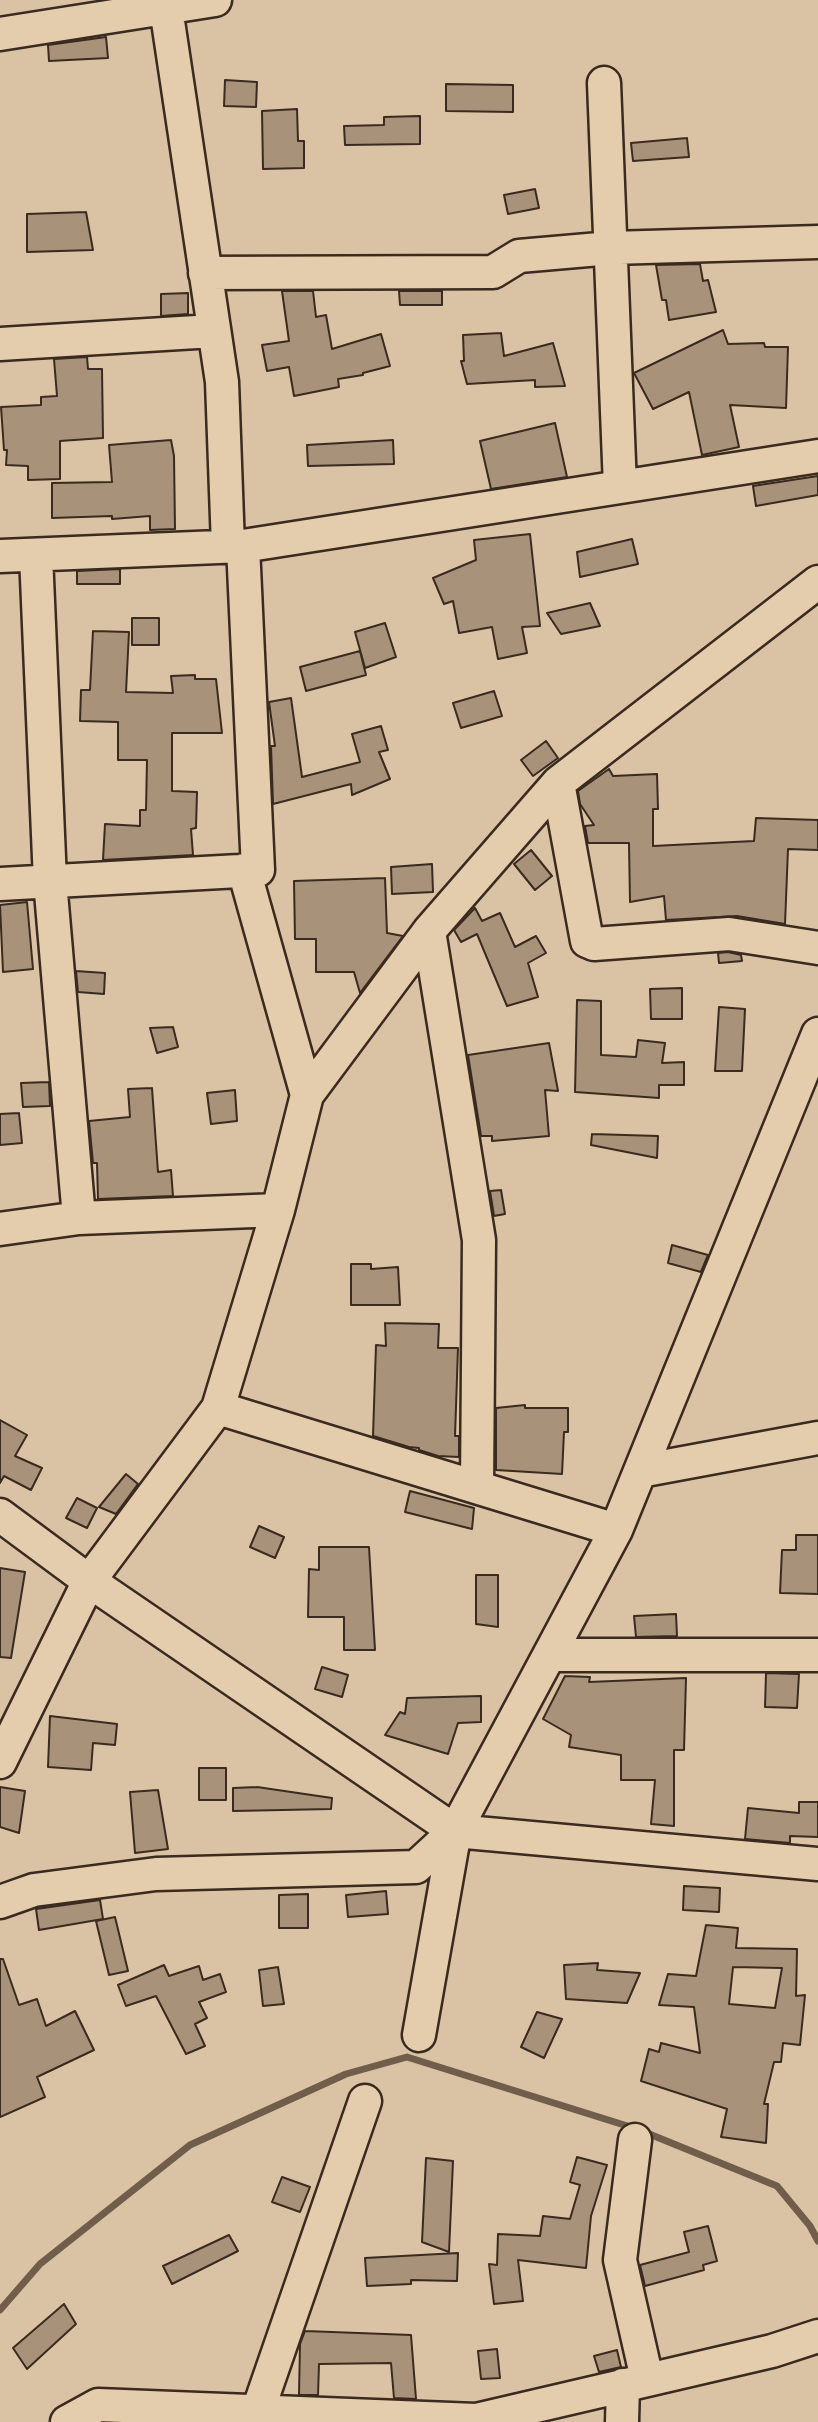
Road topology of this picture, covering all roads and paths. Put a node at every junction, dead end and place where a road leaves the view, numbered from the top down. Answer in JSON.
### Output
{"nodes":[{"id":1,"x":215,"y":0,"type":"edge"},
{"id":2,"x":166,"y":8,"type":"junction"},
{"id":3,"x":56,"y":13,"type":"edge"},
{"id":4,"x":0,"y":34,"type":"edge"},
{"id":5,"x":604,"y":83,"type":"dead end"},
{"id":6,"x":818,"y":242,"type":"edge"},
{"id":7,"x":611,"y":248,"type":"junction"},
{"id":8,"x":205,"y":273,"type":"junction"},
{"id":9,"x":213,"y":331,"type":"junction"},
{"id":10,"x":0,"y":344,"type":"edge"},
{"id":11,"x":818,"y":456,"type":"edge"},
{"id":12,"x":620,"y":487,"type":"junction"},
{"id":13,"x":235,"y":546,"type":"junction"},
{"id":14,"x":36,"y":555,"type":"junction"},
{"id":15,"x":0,"y":556,"type":"edge"},
{"id":16,"x":818,"y":582,"type":"edge"},
{"id":17,"x":558,"y":783,"type":"junction"},
{"id":18,"x":244,"y":870,"type":"junction"},
{"id":19,"x":50,"y":881,"type":"junction"},
{"id":20,"x":0,"y":884,"type":"edge"},
{"id":21,"x":429,"y":931,"type":"junction"},
{"id":22,"x":818,"y":948,"type":"edge"},
{"id":23,"x":818,"y":1034,"type":"edge"},
{"id":24,"x":307,"y":1095,"type":"junction"},
{"id":25,"x":278,"y":1210,"type":"junction"},
{"id":26,"x":79,"y":1218,"type":"junction"},
{"id":27,"x":0,"y":1229,"type":"edge"},
{"id":28,"x":218,"y":1408,"type":"junction"},
{"id":29,"x":818,"y":1438,"type":"edge"},
{"id":30,"x":640,"y":1471,"type":"junction"},
{"id":31,"x":477,"y":1487,"type":"junction"},
{"id":32,"x":0,"y":1515,"type":"edge"},
{"id":33,"x":616,"y":1530,"type":"junction"},
{"id":34,"x":89,"y":1581,"type":"junction"},
{"id":35,"x":550,"y":1655,"type":"junction"},
{"id":36,"x":818,"y":1655,"type":"edge"},
{"id":37,"x":0,"y":1762,"type":"edge"},
{"id":38,"x":455,"y":1831,"type":"junction"},
{"id":39,"x":818,"y":1864,"type":"edge"},
{"id":40,"x":0,"y":1902,"type":"edge"},
{"id":41,"x":419,"y":2035,"type":"dead end"},
{"id":42,"x":365,"y":2101,"type":"dead end"},
{"id":43,"x":635,"y":2140,"type":"dead end"},
{"id":44,"x":818,"y":2336,"type":"edge"},
{"id":45,"x":635,"y":2382,"type":"junction"},
{"id":46,"x":256,"y":2416,"type":"edge"},
{"id":47,"x":476,"y":2421,"type":"edge"},
{"id":48,"x":67,"y":2422,"type":"edge"},
{"id":49,"x":622,"y":2422,"type":"edge"}],
"edges":[{"from":1,"to":2,"type":"street"},
{"from":2,"to":3,"type":"street"},
{"from":2,"to":8,"type":"street"},
{"from":3,"to":4,"type":"street"},
{"from":5,"to":7,"type":"street"},
{"from":6,"to":7,"type":"street"},
{"from":7,"to":8,"type":"street"},
{"from":7,"to":12,"type":"street"},
{"from":8,"to":9,"type":"street"},
{"from":9,"to":10,"type":"street"},
{"from":9,"to":13,"type":"street"},
{"from":11,"to":12,"type":"street"},
{"from":12,"to":13,"type":"street"},
{"from":13,"to":14,"type":"street"},
{"from":13,"to":18,"type":"street"},
{"from":14,"to":15,"type":"street"},
{"from":14,"to":19,"type":"street"},
{"from":16,"to":17,"type":"street"},
{"from":17,"to":21,"type":"street"},
{"from":17,"to":22,"type":"street"},
{"from":18,"to":19,"type":"street"},
{"from":18,"to":24,"type":"street"},
{"from":19,"to":20,"type":"street"},
{"from":19,"to":26,"type":"street"},
{"from":21,"to":24,"type":"street"},
{"from":21,"to":31,"type":"street"},
{"from":23,"to":30,"type":"street"},
{"from":24,"to":25,"type":"street"},
{"from":25,"to":26,"type":"street"},
{"from":25,"to":28,"type":"street"},
{"from":26,"to":27,"type":"street"},
{"from":28,"to":31,"type":"street"},
{"from":28,"to":34,"type":"street"},
{"from":29,"to":30,"type":"street"},
{"from":30,"to":33,"type":"street"},
{"from":31,"to":33,"type":"street"},
{"from":32,"to":34,"type":"street"},
{"from":33,"to":35,"type":"street"},
{"from":34,"to":37,"type":"street"},
{"from":34,"to":38,"type":"street"},
{"from":35,"to":36,"type":"street"},
{"from":35,"to":38,"type":"street"},
{"from":38,"to":39,"type":"street"},
{"from":38,"to":40,"type":"street"},
{"from":38,"to":41,"type":"street"},
{"from":42,"to":46,"type":"street"},
{"from":43,"to":45,"type":"street"},
{"from":44,"to":45,"type":"street"},
{"from":45,"to":47,"type":"street"},
{"from":45,"to":49,"type":"street"},
{"from":46,"to":47,"type":"street"},
{"from":46,"to":48,"type":"street"}]}
